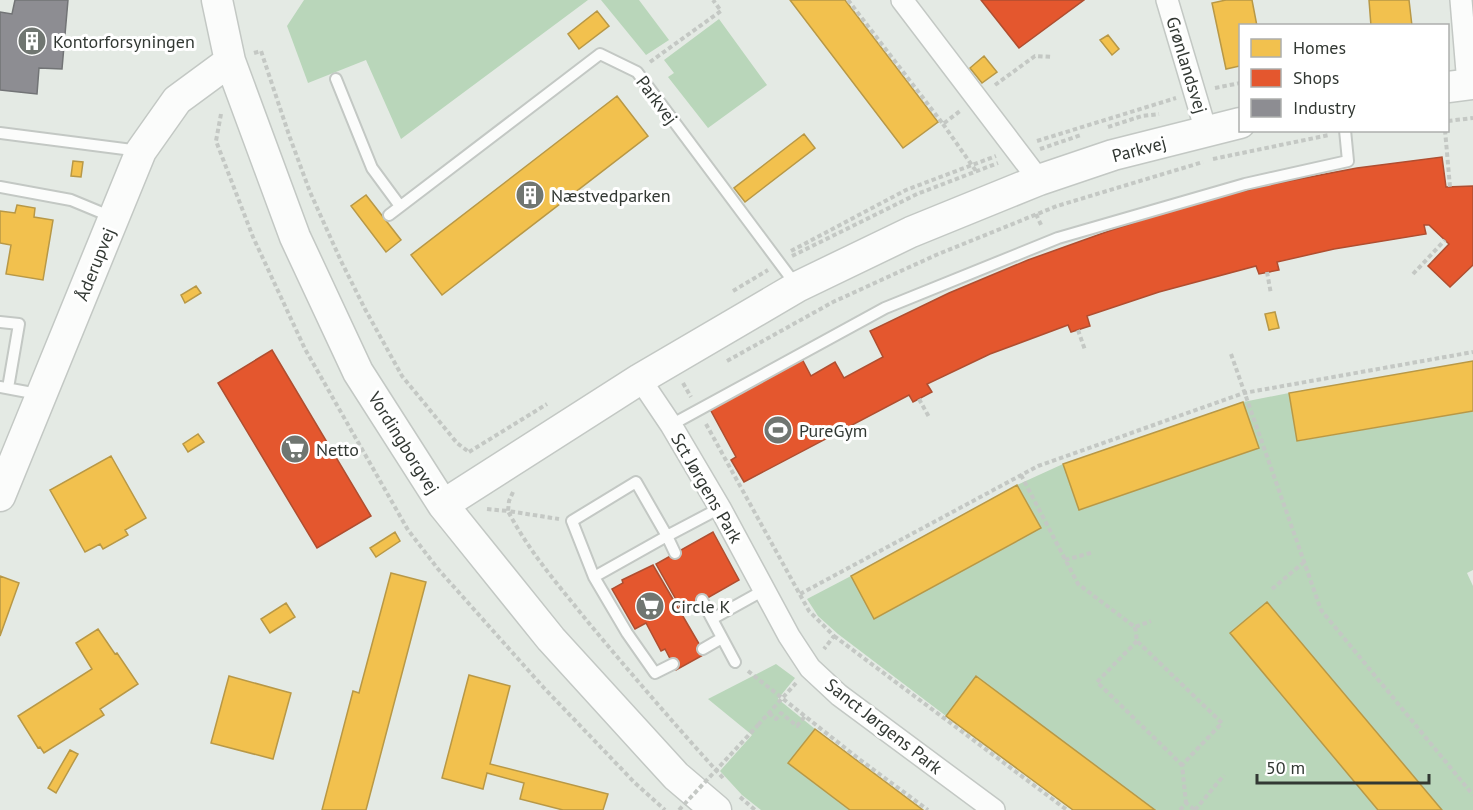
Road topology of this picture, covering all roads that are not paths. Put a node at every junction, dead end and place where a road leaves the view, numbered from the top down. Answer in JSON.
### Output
{"nodes":[{"id":1,"x":217,"y":0,"type":"edge"},
{"id":2,"x":902,"y":0,"type":"edge"},
{"id":3,"x":1167,"y":0,"type":"edge"},
{"id":4,"x":1461,"y":0,"type":"edge"},
{"id":5,"x":230,"y":61,"type":"junction"},
{"id":6,"x":336,"y":79,"type":"dead end"},
{"id":7,"x":1463,"y":85,"type":"edge"},
{"id":8,"x":1239,"y":123,"type":"edge"},
{"id":9,"x":1206,"y":131,"type":"junction"},
{"id":10,"x":1345,"y":132,"type":"edge"},
{"id":11,"x":0,"y":133,"type":"edge"},
{"id":12,"x":141,"y":152,"type":"junction"},
{"id":13,"x":1039,"y":180,"type":"junction"},
{"id":14,"x":0,"y":187,"type":"edge"},
{"id":15,"x":400,"y":206,"type":"junction"},
{"id":16,"x":389,"y":215,"type":"dead end"},
{"id":17,"x":114,"y":217,"type":"junction"},
{"id":18,"x":797,"y":287,"type":"junction"},
{"id":19,"x":0,"y":322,"type":"edge"},
{"id":20,"x":640,"y":379,"type":"junction"},
{"id":21,"x":4,"y":388,"type":"edge"},
{"id":22,"x":42,"y":394,"type":"junction"},
{"id":23,"x":670,"y":425,"type":"junction"},
{"id":24,"x":0,"y":496,"type":"edge"},
{"id":25,"x":443,"y":505,"type":"junction"},
{"id":26,"x":720,"y":508,"type":"junction"},
{"id":27,"x":667,"y":536,"type":"junction"},
{"id":28,"x":675,"y":553,"type":"dead end"},
{"id":29,"x":594,"y":577,"type":"junction"},
{"id":30,"x":767,"y":594,"type":"junction"},
{"id":31,"x":702,"y":600,"type":"dead end"},
{"id":32,"x":712,"y":619,"type":"junction"},
{"id":33,"x":722,"y":638,"type":"junction"},
{"id":34,"x":703,"y":649,"type":"dead end"},
{"id":35,"x":735,"y":662,"type":"road end"},
{"id":36,"x":673,"y":664,"type":"dead end"},
{"id":37,"x":728,"y":798,"type":"edge"},
{"id":38,"x":994,"y":810,"type":"edge"}],
"edges":[{"from":1,"to":5,"type":"street","name":"Vordingborgvej"},
{"from":2,"to":13,"type":"street"},
{"from":3,"to":9,"type":"street","name":"Grønlandsvej"},
{"from":4,"to":7,"type":"street"},
{"from":5,"to":12,"type":"street","name":"Åderupvej"},
{"from":5,"to":25,"type":"street","name":"Vordingborgvej"},
{"from":6,"to":15,"type":"lane"},
{"from":8,"to":9,"type":"street","name":"Parkvej"},
{"from":9,"to":13,"type":"street","name":"Parkvej"},
{"from":10,"to":23,"type":"lane"},
{"from":11,"to":12,"type":"lane"},
{"from":12,"to":17,"type":"street","name":"Åderupvej"},
{"from":13,"to":18,"type":"street","name":"Parkvej"},
{"from":14,"to":17,"type":"lane"},
{"from":15,"to":16,"type":"lane","name":"Parkvej"},
{"from":15,"to":18,"type":"lane","name":"Parkvej"},
{"from":17,"to":22,"type":"street","name":"Åderupvej"},
{"from":18,"to":20,"type":"street","name":"Parkvej"},
{"from":19,"to":21,"type":"lane"},
{"from":20,"to":23,"type":"street","name":"Sct Jørgens Park"},
{"from":20,"to":25,"type":"street","name":"Parkvej"},
{"from":21,"to":22,"type":"lane"},
{"from":22,"to":24,"type":"street","name":"Åderupvej"},
{"from":23,"to":26,"type":"street","name":"Sct Jørgens Park"},
{"from":25,"to":37,"type":"street","name":"Vordingborgvej"},
{"from":26,"to":27,"type":"lane"},
{"from":26,"to":30,"type":"street","name":"Sct Jørgens Park"},
{"from":27,"to":28,"type":"lane"},
{"from":27,"to":29,"type":"lane"},
{"from":27,"to":29,"type":"lane"},
{"from":29,"to":36,"type":"lane"},
{"from":30,"to":32,"type":"lane"},
{"from":30,"to":38,"type":"street","name":"Sanct Jørgens Park"},
{"from":31,"to":32,"type":"lane"},
{"from":32,"to":33,"type":"lane"},
{"from":33,"to":34,"type":"lane"},
{"from":33,"to":35,"type":"lane"}]}
